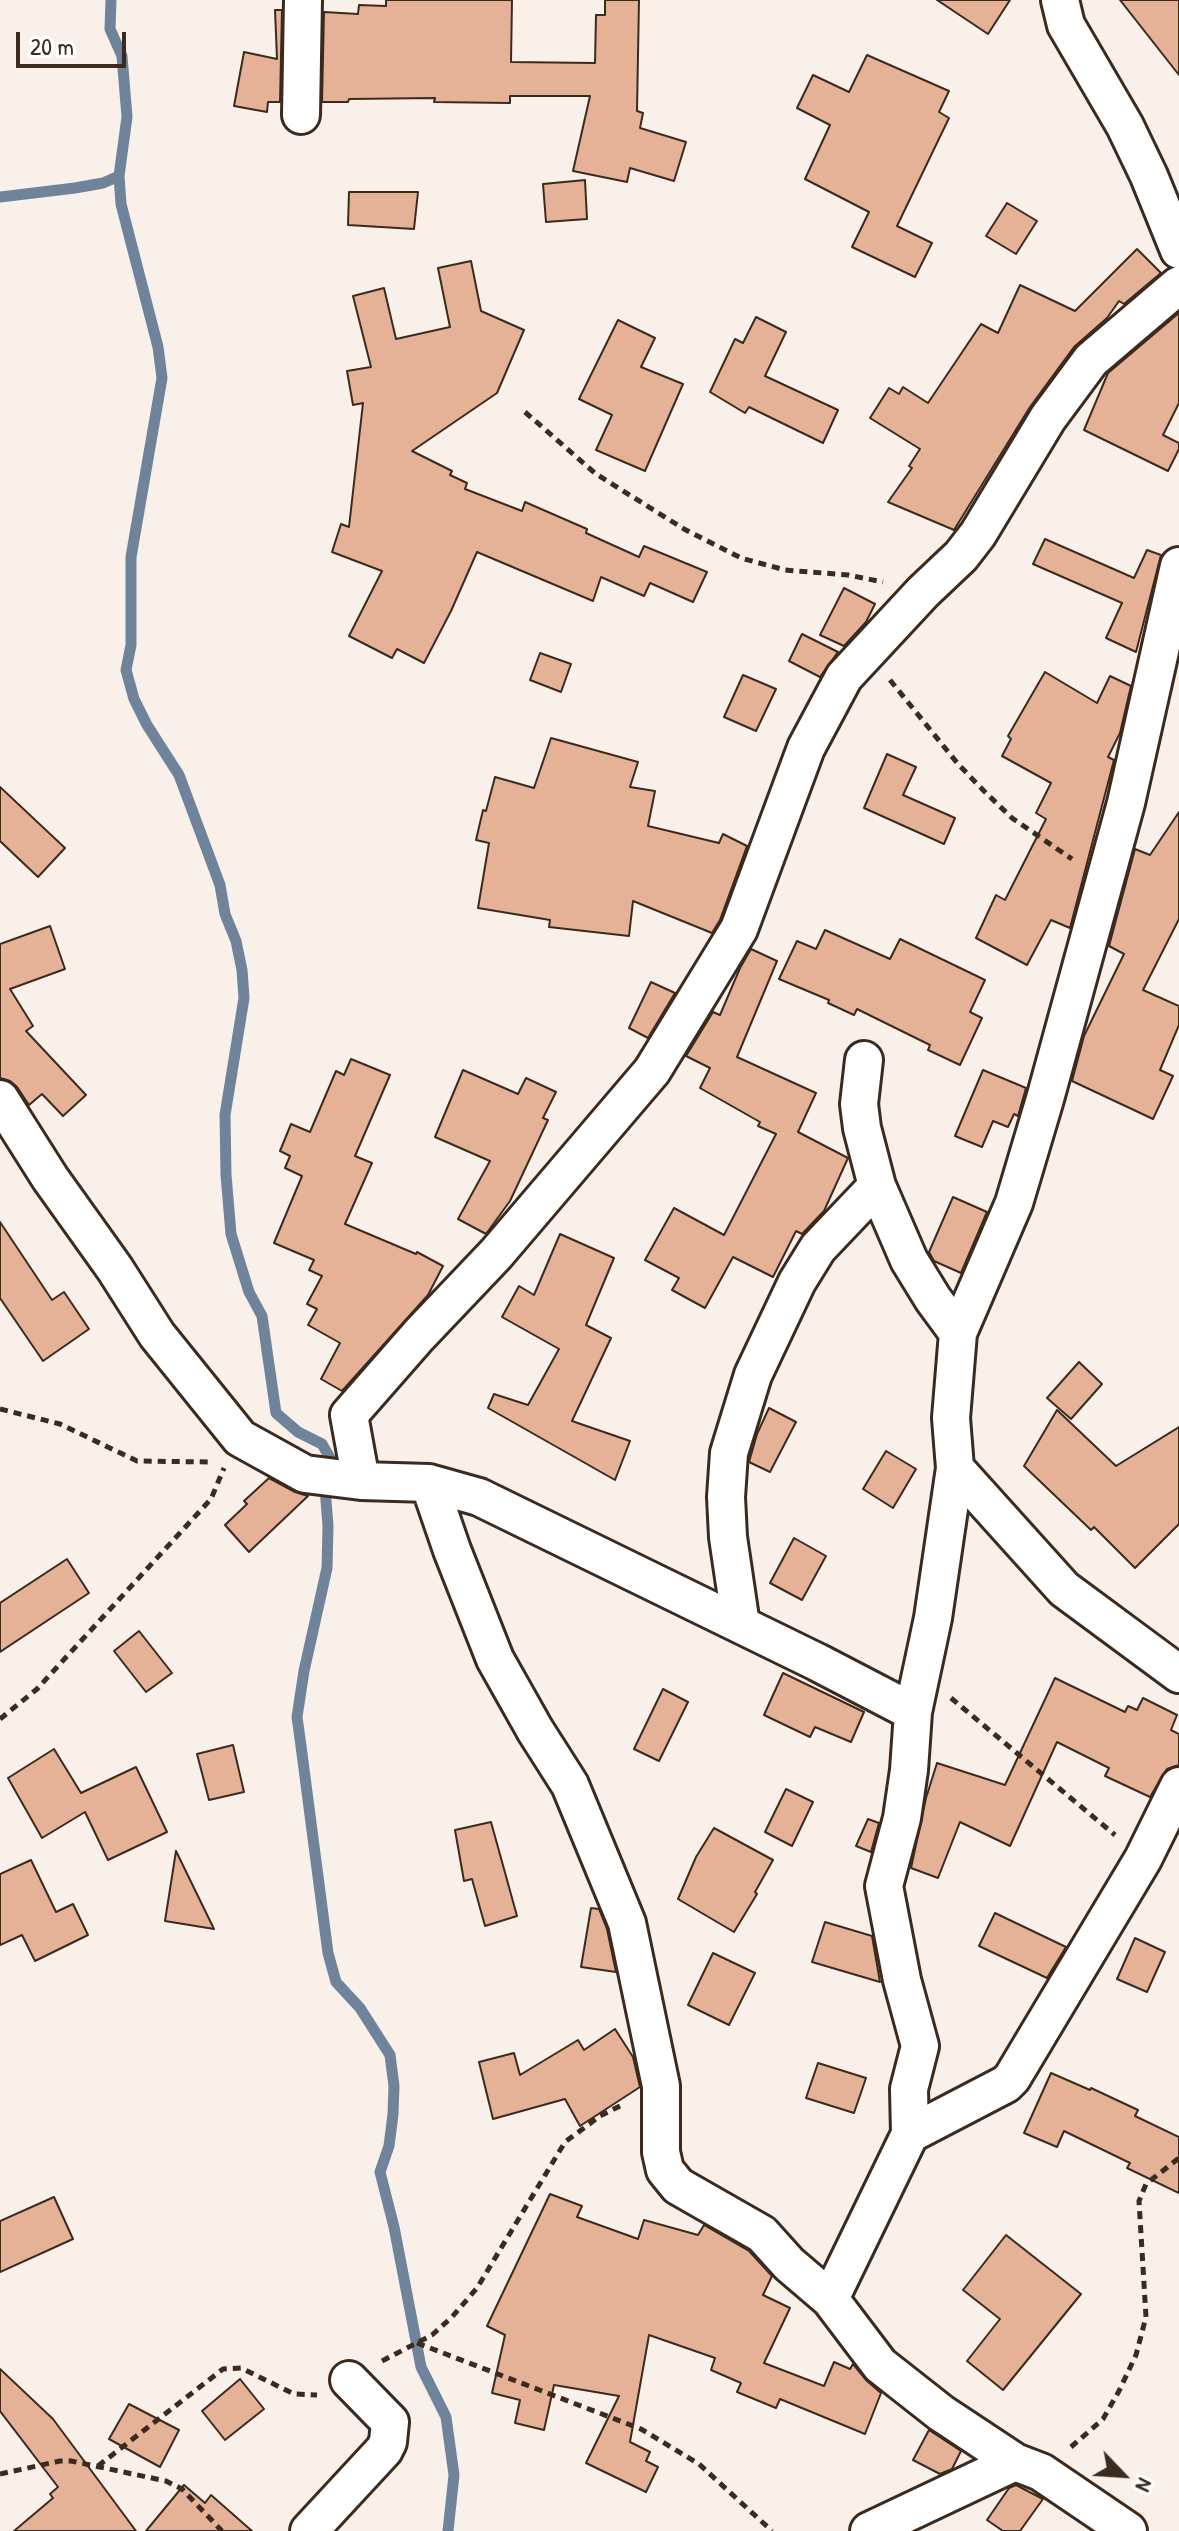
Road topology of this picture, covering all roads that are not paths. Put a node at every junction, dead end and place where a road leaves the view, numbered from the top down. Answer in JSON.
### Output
{"nodes":[{"id":1,"x":303,"y":0,"type":"edge"},
{"id":2,"x":1060,"y":0,"type":"edge"},
{"id":3,"x":301,"y":115,"type":"dead end"},
{"id":4,"x":1179,"y":250,"type":"edge"},
{"id":5,"x":1179,"y":285,"type":"edge"},
{"id":6,"x":1179,"y":566,"type":"edge"},
{"id":7,"x":864,"y":1060,"type":"dead end"},
{"id":8,"x":0,"y":1099,"type":"edge"},
{"id":9,"x":877,"y":1186,"type":"junction"},
{"id":10,"x":958,"y":1333,"type":"junction"},
{"id":11,"x":955,"y":1468,"type":"junction"},
{"id":12,"x":361,"y":1481,"type":"junction"},
{"id":13,"x":429,"y":1483,"type":"junction"},
{"id":14,"x":741,"y":1625,"type":"junction"},
{"id":15,"x":1179,"y":1674,"type":"edge"},
{"id":16,"x":913,"y":1712,"type":"junction"},
{"id":17,"x":1179,"y":1786,"type":"edge"},
{"id":18,"x":910,"y":2134,"type":"junction"},
{"id":19,"x":830,"y":2299,"type":"junction"},
{"id":20,"x":349,"y":2380,"type":"road end"},
{"id":21,"x":1028,"y":2467,"type":"junction"},
{"id":22,"x":309,"y":2531,"type":"edge"},
{"id":23,"x":869,"y":2531,"type":"edge"},
{"id":24,"x":1128,"y":2531,"type":"edge"}],
"edges":[{"from":1,"to":3,"type":"street"},
{"from":2,"to":4,"type":"street"},
{"from":5,"to":12,"type":"street"},
{"from":6,"to":10,"type":"street"},
{"from":7,"to":9,"type":"street"},
{"from":8,"to":12,"type":"street"},
{"from":9,"to":10,"type":"street"},
{"from":9,"to":14,"type":"street"},
{"from":10,"to":11,"type":"street"},
{"from":11,"to":15,"type":"street"},
{"from":11,"to":16,"type":"street"},
{"from":12,"to":13,"type":"street"},
{"from":13,"to":14,"type":"street"},
{"from":13,"to":19,"type":"street"},
{"from":14,"to":16,"type":"street"},
{"from":16,"to":18,"type":"street"},
{"from":17,"to":18,"type":"street"},
{"from":18,"to":19,"type":"street"},
{"from":19,"to":21,"type":"street"},
{"from":20,"to":22,"type":"street"},
{"from":21,"to":23,"type":"street"},
{"from":21,"to":24,"type":"street"}]}
